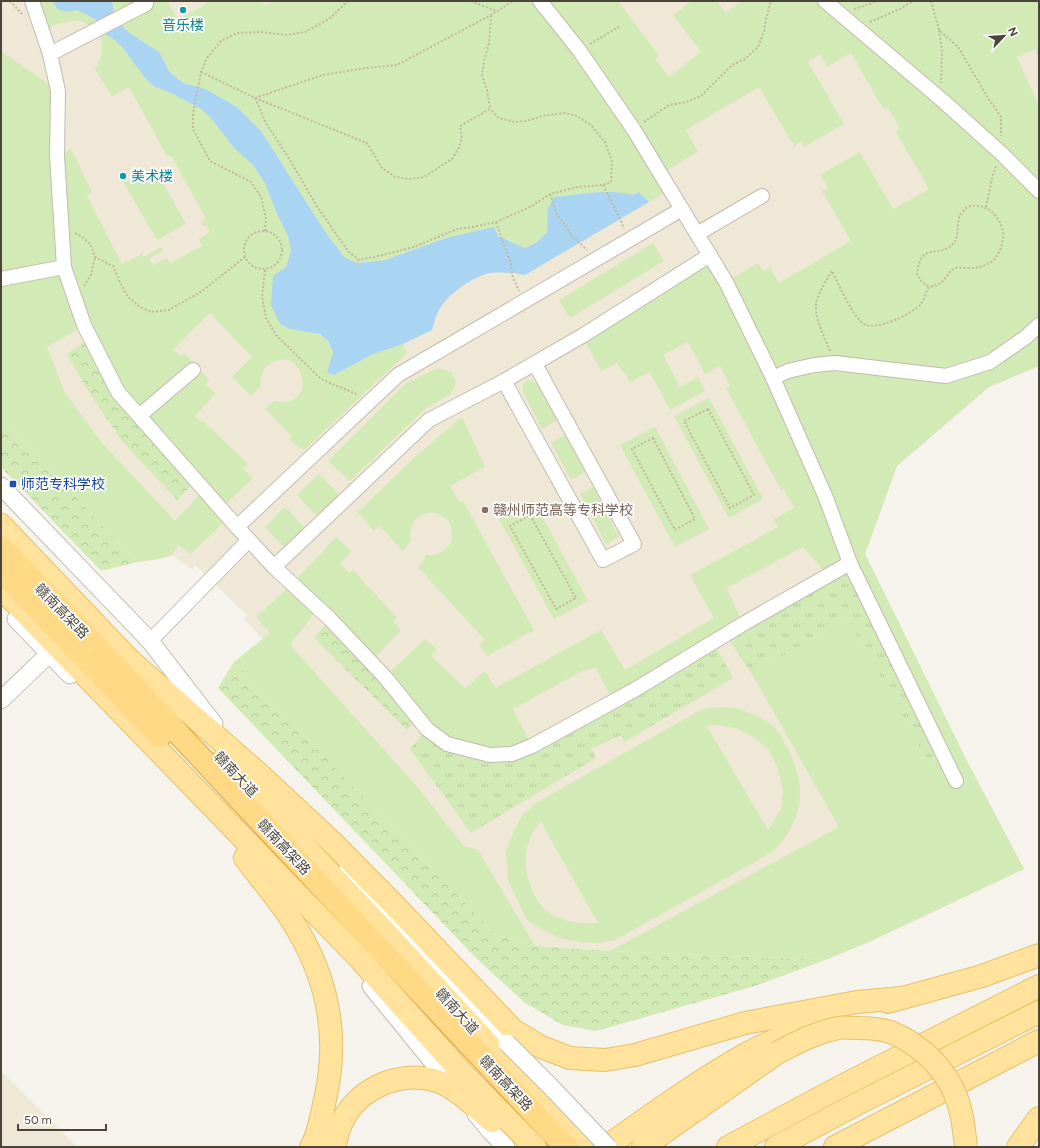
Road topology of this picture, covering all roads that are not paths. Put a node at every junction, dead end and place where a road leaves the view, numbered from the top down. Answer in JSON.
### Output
{"nodes":[{"id":1,"x":32,"y":1,"type":"edge"},
{"id":2,"x":540,"y":1,"type":"edge"},
{"id":3,"x":825,"y":1,"type":"edge"},
{"id":4,"x":146,"y":4,"type":"dead end"},
{"id":5,"x":50,"y":54,"type":"junction"},
{"id":6,"x":1039,"y":191,"type":"edge"},
{"id":7,"x":762,"y":196,"type":"dead end"},
{"id":8,"x":682,"y":208,"type":"junction"},
{"id":9,"x":697,"y":234,"type":"junction"},
{"id":10,"x":710,"y":256,"type":"junction"},
{"id":11,"x":64,"y":267,"type":"junction"},
{"id":12,"x":1,"y":279,"type":"edge"},
{"id":13,"x":1039,"y":325,"type":"edge"},
{"id":14,"x":535,"y":364,"type":"junction"},
{"id":15,"x":192,"y":370,"type":"dead end"},
{"id":16,"x":773,"y":378,"type":"junction"},
{"id":17,"x":504,"y":381,"type":"junction"},
{"id":18,"x":139,"y":416,"type":"junction"},
{"id":19,"x":1,"y":486,"type":"edge"},
{"id":20,"x":1,"y":525,"type":"edge"},
{"id":21,"x":236,"y":527,"type":"junction"},
{"id":22,"x":249,"y":540,"type":"junction"},
{"id":23,"x":1,"y":547,"type":"edge"},
{"id":24,"x":850,"y":563,"type":"junction"},
{"id":25,"x":274,"y":567,"type":"junction"},
{"id":26,"x":1,"y":571,"type":"edge"},
{"id":27,"x":1,"y":588,"type":"edge"},
{"id":28,"x":1,"y":603,"type":"edge"},
{"id":29,"x":150,"y":641,"type":"junction"},
{"id":30,"x":49,"y":654,"type":"junction"},
{"id":31,"x":127,"y":658,"type":"junction"},
{"id":32,"x":1,"y":700,"type":"edge"},
{"id":33,"x":222,"y":733,"type":"junction"},
{"id":34,"x":259,"y":774,"type":"junction"},
{"id":35,"x":186,"y":781,"type":"junction"},
{"id":36,"x":956,"y":782,"type":"dead end"},
{"id":37,"x":219,"y":826,"type":"junction"},
{"id":38,"x":1039,"y":945,"type":"edge"},
{"id":39,"x":1039,"y":955,"type":"edge"},
{"id":40,"x":1039,"y":986,"type":"edge"},
{"id":41,"x":901,"y":998,"type":"junction"},
{"id":42,"x":1039,"y":1012,"type":"edge"},
{"id":43,"x":1039,"y":1041,"type":"edge"},
{"id":44,"x":502,"y":1048,"type":"junction"},
{"id":45,"x":460,"y":1087,"type":"junction"},
{"id":46,"x":1039,"y":1118,"type":"edge"},
{"id":47,"x":318,"y":1146,"type":"edge"},
{"id":48,"x":506,"y":1147,"type":"edge"},
{"id":49,"x":522,"y":1147,"type":"edge"},
{"id":50,"x":535,"y":1147,"type":"edge"},
{"id":51,"x":549,"y":1147,"type":"edge"},
{"id":52,"x":567,"y":1147,"type":"edge"},
{"id":53,"x":584,"y":1147,"type":"edge"},
{"id":54,"x":607,"y":1147,"type":"edge"},
{"id":55,"x":643,"y":1147,"type":"edge"},
{"id":56,"x":728,"y":1147,"type":"edge"},
{"id":57,"x":776,"y":1147,"type":"edge"},
{"id":58,"x":835,"y":1147,"type":"edge"},
{"id":59,"x":966,"y":1147,"type":"edge"},
{"id":60,"x":1018,"y":1147,"type":"edge"}],
"edges":[{"from":1,"to":5,"type":"street"},
{"from":2,"to":8,"type":"street"},
{"from":3,"to":6,"type":"street"},
{"from":4,"to":5,"type":"street"},
{"from":5,"to":11,"type":"street"},
{"from":7,"to":9,"type":"street"},
{"from":8,"to":9,"type":"street"},
{"from":8,"to":21,"type":"street"},
{"from":9,"to":10,"type":"street"},
{"from":10,"to":14,"type":"street"},
{"from":10,"to":16,"type":"street"},
{"from":11,"to":12,"type":"street"},
{"from":11,"to":18,"type":"street"},
{"from":13,"to":16,"type":"street"},
{"from":14,"to":17,"type":"street"},
{"from":14,"to":17,"type":"street"},
{"from":15,"to":18,"type":"street"},
{"from":16,"to":24,"type":"street"},
{"from":17,"to":25,"type":"street"},
{"from":18,"to":21,"type":"street"},
{"from":19,"to":29,"type":"street"},
{"from":20,"to":31,"type":"main road","name":"赣南大道"},
{"from":21,"to":22,"type":"street"},
{"from":22,"to":25,"type":"street"},
{"from":22,"to":29,"type":"street"},
{"from":23,"to":52,"type":"highway","name":"赣南高架路"},
{"from":24,"to":25,"type":"street"},
{"from":24,"to":36,"type":"street"},
{"from":26,"to":51,"type":"highway","name":"赣南高架路"},
{"from":27,"to":35,"type":"main road"},
{"from":28,"to":30,"type":"street"},
{"from":29,"to":33,"type":"street"},
{"from":30,"to":32,"type":"street"},
{"from":30,"to":37,"type":"street"},
{"from":31,"to":34,"type":"main road"},
{"from":31,"to":44,"type":"main road","name":"赣南大道"},
{"from":33,"to":34,"type":"street"},
{"from":33,"to":38,"type":"street"},
{"from":34,"to":41,"type":"main road"},
{"from":34,"to":44,"type":"street"},
{"from":35,"to":37,"type":"main road"},
{"from":35,"to":45,"type":"main road"},
{"from":37,"to":45,"type":"street"},
{"from":37,"to":47,"type":"main road"},
{"from":39,"to":41,"type":"main road"},
{"from":40,"to":56,"type":"main road"},
{"from":41,"to":54,"type":"main road"},
{"from":42,"to":57,"type":"main road"},
{"from":43,"to":58,"type":"main road"},
{"from":44,"to":53,"type":"main road","name":"赣南大道"},
{"from":44,"to":54,"type":"street","bridge":true},
{"from":45,"to":47,"type":"main road"},
{"from":45,"to":48,"type":"street"},
{"from":45,"to":49,"type":"main road"},
{"from":45,"to":50,"type":"main road"},
{"from":46,"to":60,"type":"main road"},
{"from":55,"to":59,"type":"main road","bridge":true}]}
